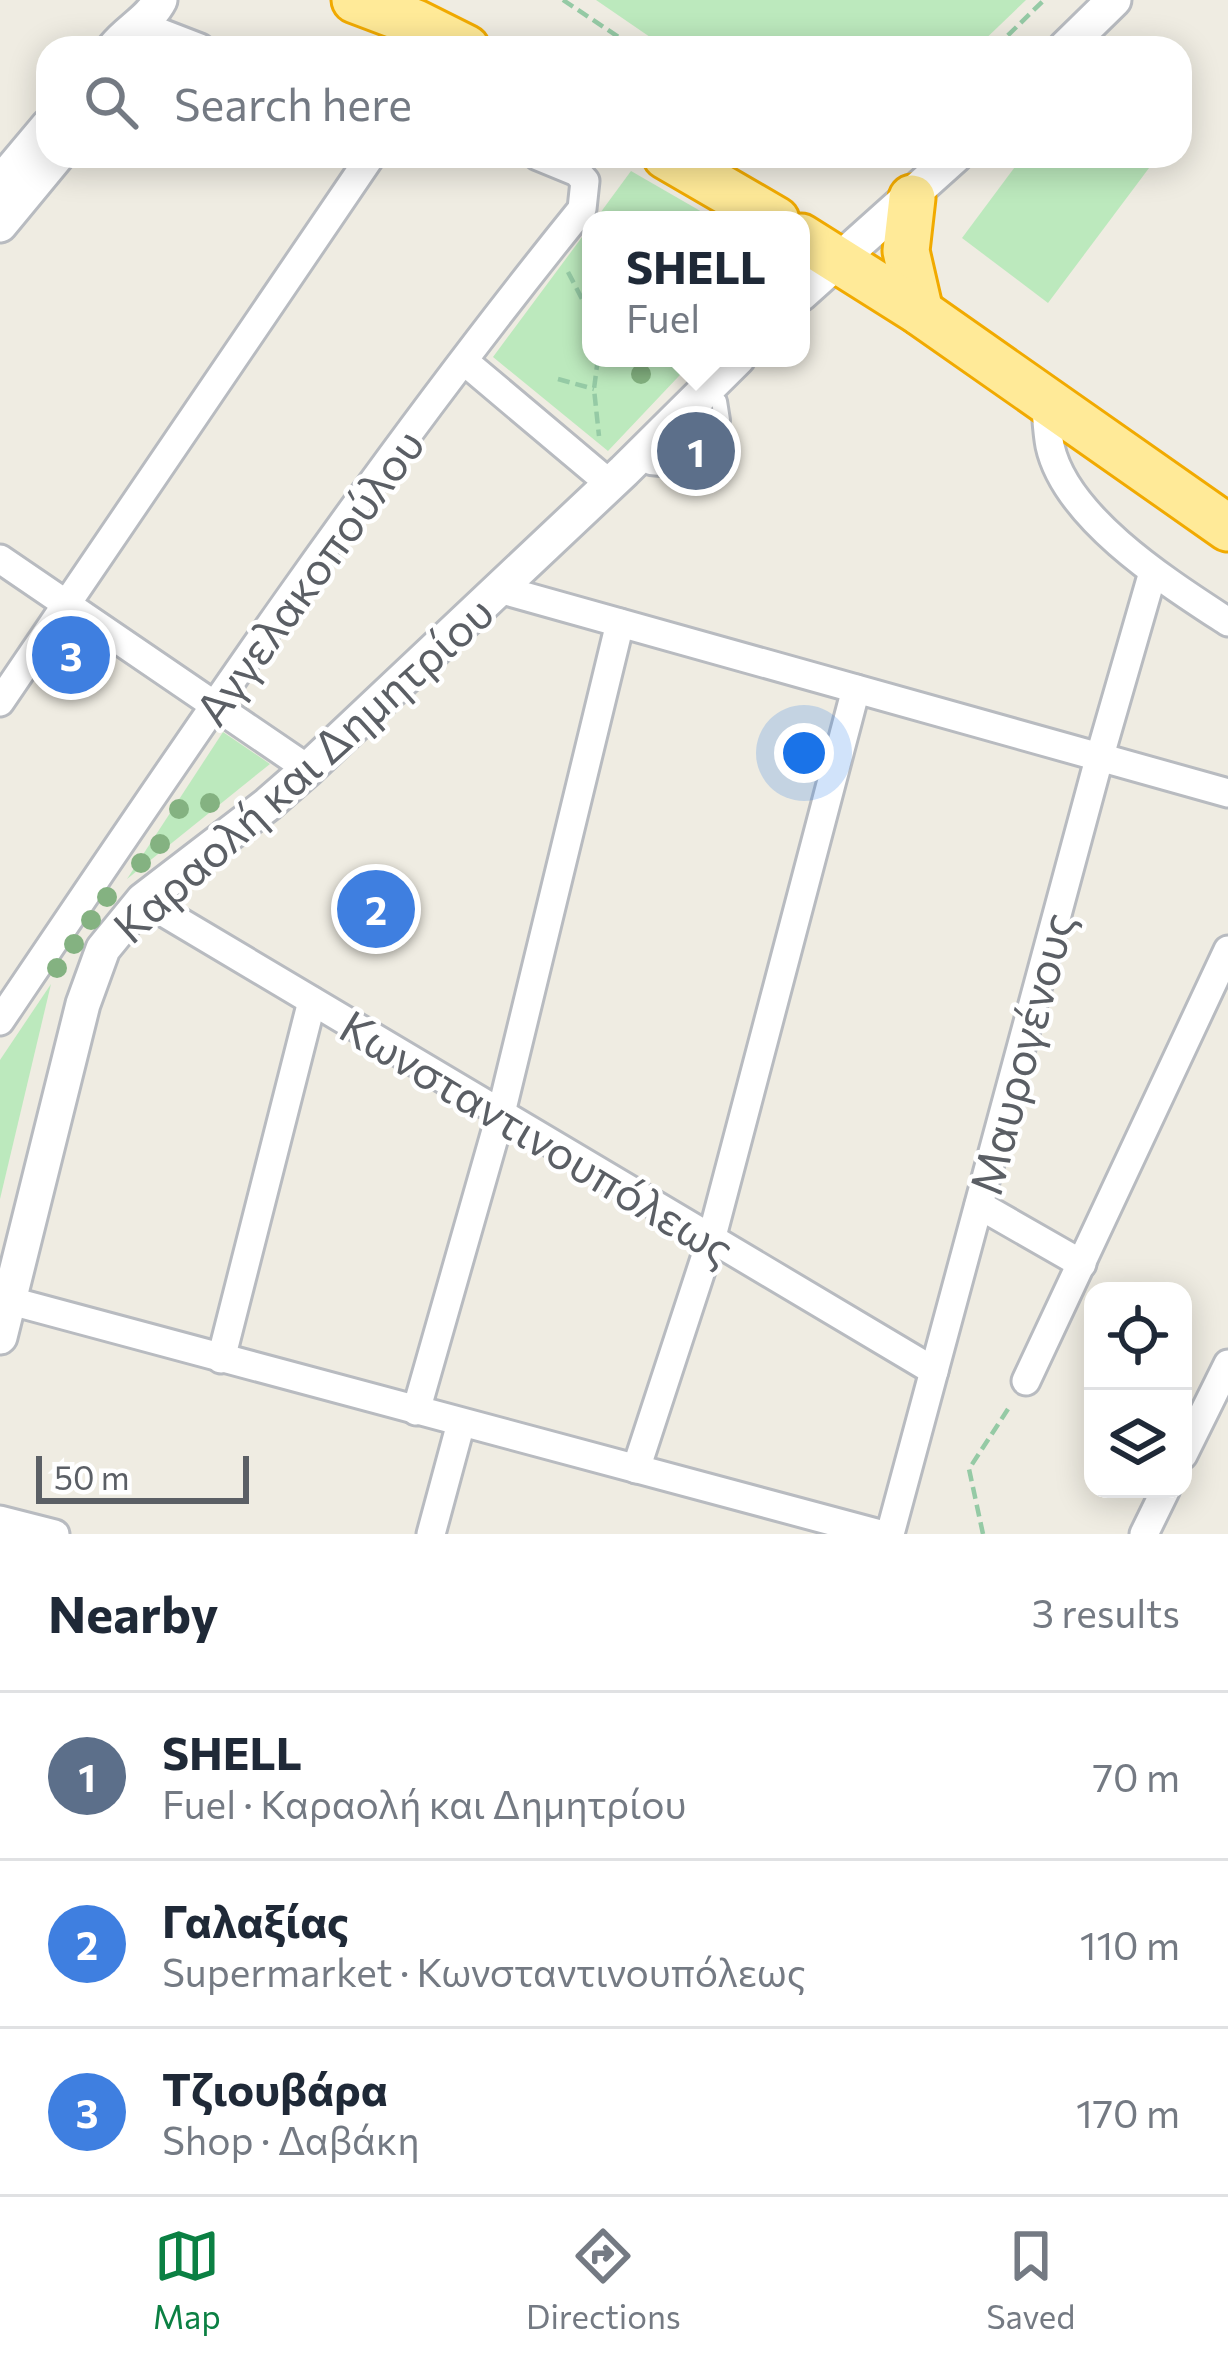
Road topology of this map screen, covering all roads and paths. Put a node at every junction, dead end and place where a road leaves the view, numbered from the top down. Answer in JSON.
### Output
{"nodes":[{"id":1,"x":355,"y":0,"type":"edge"},
{"id":2,"x":563,"y":0,"type":"edge"},
{"id":3,"x":1044,"y":0,"type":"edge"},
{"id":4,"x":1114,"y":0,"type":"edge"},
{"id":5,"x":154,"y":23,"type":"edge"},
{"id":6,"x":124,"y":36,"type":"edge"},
{"id":7,"x":433,"y":36,"type":"edge"},
{"id":8,"x":617,"y":36,"type":"edge"},
{"id":9,"x":1007,"y":36,"type":"edge"},
{"id":10,"x":1077,"y":36,"type":"edge"},
{"id":11,"x":36,"y":140,"type":"edge"},
{"id":12,"x":47,"y":168,"type":"edge"},
{"id":13,"x":363,"y":168,"type":"edge"},
{"id":14,"x":567,"y":168,"type":"edge"},
{"id":15,"x":684,"y":168,"type":"edge"},
{"id":16,"x":943,"y":168,"type":"edge"},
{"id":17,"x":0,"y":183,"type":"edge"},
{"id":18,"x":912,"y":199,"type":"junction"},
{"id":19,"x":744,"y":207,"type":"edge"},
{"id":20,"x":0,"y":225,"type":"edge"},
{"id":21,"x":819,"y":249,"type":"edge"},
{"id":22,"x":547,"y":252,"type":"junction"},
{"id":23,"x":582,"y":297,"type":"edge"},
{"id":24,"x":920,"y":312,"type":"junction"},
{"id":25,"x":464,"y":361,"type":"junction"},
{"id":26,"x":597,"y":367,"type":"edge"},
{"id":27,"x":727,"y":367,"type":"edge"},
{"id":28,"x":558,"y":380,"type":"dead end"},
{"id":29,"x":594,"y":389,"type":"junction"},
{"id":30,"x":1046,"y":399,"type":"junction"},
{"id":31,"x":719,"y":401,"type":"dead end"},
{"id":32,"x":650,"y":467,"type":"dead end"},
{"id":33,"x":597,"y":473,"type":"junction"},
{"id":34,"x":1228,"y":528,"type":"edge"},
{"id":35,"x":0,"y":559,"type":"edge"},
{"id":36,"x":1153,"y":572,"type":"junction"},
{"id":37,"x":499,"y":589,"type":"junction"},
{"id":38,"x":67,"y":604,"type":"junction"},
{"id":39,"x":1228,"y":622,"type":"edge"},
{"id":40,"x":620,"y":623,"type":"junction"},
{"id":41,"x":856,"y":688,"type":"junction"},
{"id":42,"x":0,"y":702,"type":"edge"},
{"id":43,"x":214,"y":703,"type":"junction"},
{"id":44,"x":1099,"y":759,"type":"junction"},
{"id":45,"x":308,"y":769,"type":"junction"},
{"id":46,"x":1228,"y":794,"type":"edge"},
{"id":47,"x":142,"y":900,"type":"junction"},
{"id":48,"x":1228,"y":950,"type":"edge"},
{"id":49,"x":312,"y":1001,"type":"junction"},
{"id":50,"x":0,"y":1021,"type":"edge"},
{"id":51,"x":501,"y":1113,"type":"junction"},
{"id":52,"x":979,"y":1205,"type":"junction"},
{"id":53,"x":711,"y":1240,"type":"junction"},
{"id":54,"x":1082,"y":1264,"type":"junction"},
{"id":55,"x":4,"y":1301,"type":"edge"},
{"id":56,"x":0,"y":1337,"type":"edge"},
{"id":57,"x":221,"y":1359,"type":"junction"},
{"id":58,"x":1228,"y":1364,"type":"edge"},
{"id":59,"x":934,"y":1371,"type":"junction"},
{"id":60,"x":1026,"y":1381,"type":"joint"},
{"id":61,"x":416,"y":1411,"type":"junction"},
{"id":62,"x":461,"y":1423,"type":"junction"},
{"id":63,"x":1192,"y":1437,"type":"edge"},
{"id":64,"x":636,"y":1469,"type":"junction"},
{"id":65,"x":1162,"y":1498,"type":"edge"},
{"id":66,"x":0,"y":1520,"type":"edge"},
{"id":67,"x":55,"y":1534,"type":"edge"},
{"id":68,"x":431,"y":1534,"type":"edge"},
{"id":69,"x":880,"y":1534,"type":"edge"},
{"id":70,"x":890,"y":1534,"type":"edge"},
{"id":71,"x":982,"y":1534,"type":"edge"},
{"id":72,"x":1144,"y":1534,"type":"edge"}],
"edges":[{"from":1,"to":7,"type":"highway"},
{"from":2,"to":8,"type":"path"},
{"from":3,"to":9,"type":"path"},
{"from":4,"to":10,"type":"street"},
{"from":5,"to":6,"type":"street"},
{"from":11,"to":17,"type":"street"},
{"from":12,"to":20,"type":"street"},
{"from":13,"to":38,"type":"street"},
{"from":14,"to":22,"type":"street","name":"Αγγελακοπούλου"},
{"from":15,"to":19,"type":"highway"},
{"from":16,"to":18,"type":"street"},
{"from":18,"to":21,"type":"street"},
{"from":18,"to":24,"type":"highway"},
{"from":21,"to":24,"type":"highway"},
{"from":22,"to":23,"type":"path"},
{"from":22,"to":25,"type":"street","name":"Αγγελακοπούλου"},
{"from":24,"to":30,"type":"highway"},
{"from":25,"to":33,"type":"street"},
{"from":25,"to":43,"type":"street","name":"Αγγελακοπούλου"},
{"from":26,"to":29,"type":"path"},
{"from":27,"to":33,"type":"street","name":"Καραολή και Δημητρίου"},
{"from":28,"to":29,"type":"path"},
{"from":29,"to":33,"type":"path"},
{"from":30,"to":34,"type":"highway"},
{"from":30,"to":36,"type":"street"},
{"from":31,"to":32,"type":"lane"},
{"from":33,"to":37,"type":"street","name":"Καραολή και Δημητρίου"},
{"from":35,"to":38,"type":"street"},
{"from":36,"to":39,"type":"street"},
{"from":36,"to":44,"type":"street","name":"Μαυρογένους"},
{"from":37,"to":40,"type":"street"},
{"from":37,"to":45,"type":"street","name":"Καραολή και Δημητρίου"},
{"from":38,"to":42,"type":"street"},
{"from":38,"to":43,"type":"street"},
{"from":40,"to":41,"type":"street"},
{"from":40,"to":51,"type":"street"},
{"from":41,"to":44,"type":"street"},
{"from":41,"to":53,"type":"street"},
{"from":43,"to":45,"type":"street"},
{"from":43,"to":50,"type":"street","name":"Αγγελακοπούλου"},
{"from":44,"to":46,"type":"street"},
{"from":44,"to":52,"type":"street","name":"Μαυρογένους"},
{"from":45,"to":47,"type":"street","name":"Καραολή και Δημητρίου"},
{"from":47,"to":49,"type":"street","name":"Κωνσταντινουπόλεως"},
{"from":47,"to":55,"type":"street","name":"Καραολή και Δημητρίου"},
{"from":48,"to":54,"type":"street"},
{"from":49,"to":51,"type":"street","name":"Κωνσταντινουπόλεως"},
{"from":49,"to":57,"type":"street"},
{"from":51,"to":53,"type":"street","name":"Κωνσταντινουπόλεως"},
{"from":51,"to":61,"type":"street"},
{"from":52,"to":54,"type":"street"},
{"from":52,"to":59,"type":"street","name":"Μαυρογένους"},
{"from":53,"to":59,"type":"street","name":"Κωνσταντινουπόλεως"},
{"from":53,"to":64,"type":"street"},
{"from":54,"to":60,"type":"street"},
{"from":55,"to":56,"type":"street","name":"Καραολή και Δημητρίου"},
{"from":55,"to":57,"type":"street"},
{"from":57,"to":61,"type":"street"},
{"from":58,"to":63,"type":"street"},
{"from":59,"to":70,"type":"street","name":"Μαυρογένους"},
{"from":60,"to":71,"type":"path"},
{"from":61,"to":62,"type":"street"},
{"from":62,"to":64,"type":"street"},
{"from":62,"to":68,"type":"street"},
{"from":64,"to":69,"type":"street"},
{"from":65,"to":72,"type":"street"},
{"from":66,"to":67,"type":"street"}]}
